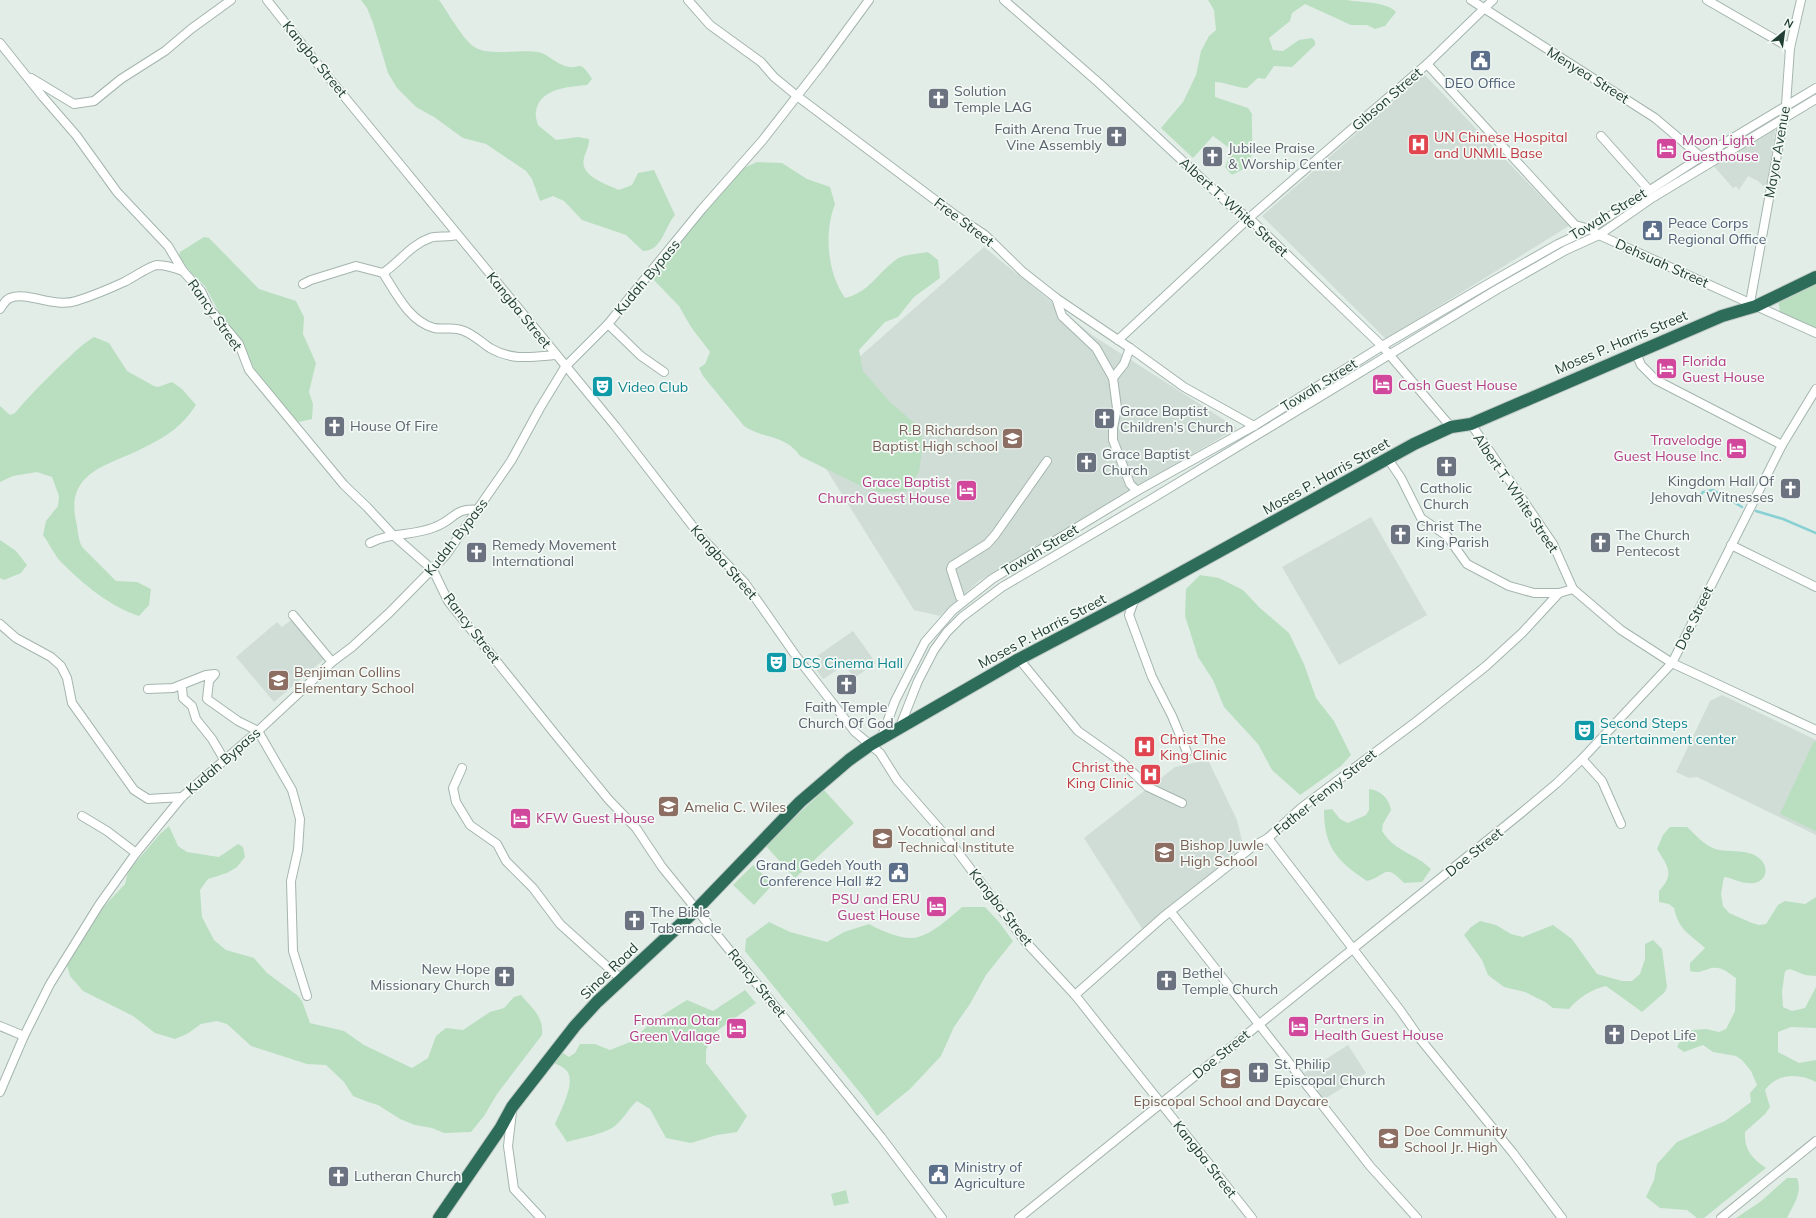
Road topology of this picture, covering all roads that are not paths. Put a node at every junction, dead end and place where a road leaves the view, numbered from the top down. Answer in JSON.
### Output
{"nodes":[{"id":1,"x":231,"y":0,"type":"edge"},
{"id":2,"x":267,"y":0,"type":"edge"},
{"id":3,"x":688,"y":0,"type":"edge"},
{"id":4,"x":869,"y":0,"type":"edge"},
{"id":5,"x":1004,"y":0,"type":"edge"},
{"id":6,"x":1472,"y":0,"type":"edge"},
{"id":7,"x":1493,"y":0,"type":"edge"},
{"id":8,"x":1707,"y":0,"type":"edge"},
{"id":9,"x":1801,"y":0,"type":"edge"},
{"id":10,"x":1484,"y":8,"type":"junction"},
{"id":11,"x":0,"y":44,"type":"edge"},
{"id":12,"x":1790,"y":48,"type":"junction"},
{"id":13,"x":1427,"y":64,"type":"junction"},
{"id":14,"x":26,"y":75,"type":"junction"},
{"id":15,"x":1816,"y":88,"type":"edge"},
{"id":16,"x":797,"y":96,"type":"junction"},
{"id":17,"x":1816,"y":99,"type":"edge"},
{"id":18,"x":1786,"y":105,"type":"junction"},
{"id":19,"x":1784,"y":118,"type":"junction"},
{"id":20,"x":1601,"y":136,"type":"dead end"},
{"id":21,"x":1700,"y":157,"type":"junction"},
{"id":22,"x":1649,"y":190,"type":"junction"},
{"id":23,"x":1249,"y":218,"type":"junction"},
{"id":24,"x":1590,"y":229,"type":"junction"},
{"id":25,"x":458,"y":235,"type":"junction"},
{"id":26,"x":1599,"y":235,"type":"junction"},
{"id":27,"x":183,"y":271,"type":"junction"},
{"id":28,"x":383,"y":273,"type":"junction"},
{"id":29,"x":1816,"y":277,"type":"edge"},
{"id":30,"x":304,"y":284,"type":"dead end"},
{"id":31,"x":1056,"y":298,"type":"junction"},
{"id":32,"x":1753,"y":304,"type":"junction"},
{"id":33,"x":0,"y":309,"type":"edge"},
{"id":34,"x":608,"y":324,"type":"junction"},
{"id":35,"x":1816,"y":333,"type":"edge"},
{"id":36,"x":1118,"y":340,"type":"junction"},
{"id":37,"x":1382,"y":346,"type":"junction"},
{"id":38,"x":1130,"y":348,"type":"junction"},
{"id":39,"x":1636,"y":352,"type":"junction"},
{"id":40,"x":556,"y":355,"type":"junction"},
{"id":41,"x":1390,"y":355,"type":"junction"},
{"id":42,"x":565,"y":367,"type":"junction"},
{"id":43,"x":664,"y":372,"type":"dead end"},
{"id":44,"x":1113,"y":378,"type":"junction"},
{"id":45,"x":1816,"y":389,"type":"edge"},
{"id":46,"x":1471,"y":424,"type":"junction"},
{"id":47,"x":1254,"y":426,"type":"junction"},
{"id":48,"x":1451,"y":427,"type":"junction"},
{"id":49,"x":1782,"y":445,"type":"junction"},
{"id":50,"x":1388,"y":459,"type":"junction"},
{"id":51,"x":1047,"y":462,"type":"dead end"},
{"id":52,"x":1137,"y":492,"type":"junction"},
{"id":53,"x":479,"y":510,"type":"junction"},
{"id":54,"x":393,"y":535,"type":"junction"},
{"id":55,"x":370,"y":543,"type":"dead end"},
{"id":56,"x":1731,"y":545,"type":"junction"},
{"id":57,"x":433,"y":570,"type":"junction"},
{"id":58,"x":1816,"y":587,"type":"edge"},
{"id":59,"x":1573,"y":589,"type":"junction"},
{"id":60,"x":1559,"y":594,"type":"junction"},
{"id":61,"x":960,"y":597,"type":"dead end"},
{"id":62,"x":1135,"y":598,"type":"junction"},
{"id":63,"x":293,"y":616,"type":"dead end"},
{"id":64,"x":0,"y":624,"type":"edge"},
{"id":65,"x":1019,"y":659,"type":"junction"},
{"id":66,"x":332,"y":662,"type":"junction"},
{"id":67,"x":1672,"y":663,"type":"junction"},
{"id":68,"x":179,"y":686,"type":"junction"},
{"id":69,"x":148,"y":689,"type":"dead end"},
{"id":70,"x":899,"y":729,"type":"junction"},
{"id":71,"x":1816,"y":730,"type":"edge"},
{"id":72,"x":258,"y":731,"type":"junction"},
{"id":73,"x":881,"y":739,"type":"junction"},
{"id":74,"x":870,"y":745,"type":"junction"},
{"id":75,"x":1187,"y":752,"type":"dead end"},
{"id":76,"x":1582,"y":759,"type":"junction"},
{"id":77,"x":225,"y":761,"type":"junction"},
{"id":78,"x":462,"y":768,"type":"dead end"},
{"id":79,"x":182,"y":797,"type":"junction"},
{"id":80,"x":1182,"y":803,"type":"dead end"},
{"id":81,"x":82,"y":816,"type":"dead end"},
{"id":82,"x":1621,"y":824,"type":"dead end"},
{"id":83,"x":1268,"y":838,"type":"junction"},
{"id":84,"x":136,"y":853,"type":"junction"},
{"id":85,"x":696,"y":910,"type":"junction"},
{"id":86,"x":1170,"y":912,"type":"junction"},
{"id":87,"x":1352,"y":948,"type":"junction"},
{"id":88,"x":621,"y":979,"type":"junction"},
{"id":89,"x":1074,"y":995,"type":"junction"},
{"id":90,"x":307,"y":996,"type":"dead end"},
{"id":91,"x":1257,"y":1024,"type":"junction"},
{"id":92,"x":0,"y":1026,"type":"edge"},
{"id":93,"x":24,"y":1036,"type":"junction"},
{"id":94,"x":0,"y":1092,"type":"edge"},
{"id":95,"x":1160,"y":1103,"type":"junction"},
{"id":96,"x":512,"y":1107,"type":"junction"},
{"id":97,"x":1816,"y":1141,"type":"edge"},
{"id":98,"x":439,"y":1218,"type":"edge"},
{"id":99,"x":540,"y":1218,"type":"edge"},
{"id":100,"x":942,"y":1218,"type":"edge"},
{"id":101,"x":1019,"y":1218,"type":"edge"},
{"id":102,"x":1252,"y":1218,"type":"edge"},
{"id":103,"x":1417,"y":1218,"type":"edge"},
{"id":104,"x":1562,"y":1218,"type":"edge"},
{"id":105,"x":1721,"y":1218,"type":"edge"}],
"edges":[{"from":1,"to":14,"type":"street"},
{"from":2,"to":25,"type":"street","name":"Kangba Street"},
{"from":3,"to":16,"type":"street","name":"Free Street"},
{"from":4,"to":16,"type":"street","name":"Kudah Bypass"},
{"from":5,"to":23,"type":"street","name":"Albert T. White Street"},
{"from":6,"to":10,"type":"street","name":"Menyea Street"},
{"from":7,"to":10,"type":"street","name":"Gibson Street"},
{"from":8,"to":12,"type":"street"},
{"from":9,"to":12,"type":"street","name":"Mayor Avenue"},
{"from":10,"to":13,"type":"street","name":"Gibson Street"},
{"from":10,"to":21,"type":"street","name":"Menyea Street"},
{"from":11,"to":14,"type":"street","name":"Rancy Street"},
{"from":12,"to":18,"type":"street","name":"Mayor Avenue"},
{"from":13,"to":23,"type":"street","name":"Gibson Street"},
{"from":13,"to":24,"type":"street","name":"Dehsuah Street"},
{"from":14,"to":27,"type":"street","name":"Rancy Street"},
{"from":15,"to":18,"type":"street","name":"Towah Street"},
{"from":16,"to":31,"type":"street","name":"Free Street"},
{"from":16,"to":34,"type":"street","name":"Kudah Bypass"},
{"from":17,"to":19,"type":"street","name":"Towah Street"},
{"from":18,"to":19,"type":"street","name":"Mayor Avenue"},
{"from":18,"to":21,"type":"street","name":"Towah Street"},
{"from":19,"to":26,"type":"street","name":"Towah Street"},
{"from":19,"to":32,"type":"street","name":"Mayor Avenue"},
{"from":20,"to":22,"type":"street"},
{"from":21,"to":22,"type":"street","name":"Towah Street"},
{"from":22,"to":24,"type":"street","name":"Towah Street"},
{"from":23,"to":36,"type":"street","name":"Gibson Street"},
{"from":23,"to":37,"type":"street","name":"Albert T. White Street"},
{"from":24,"to":26,"type":"street","name":"Dehsuah Street"},
{"from":24,"to":37,"type":"street","name":"Towah Street"},
{"from":25,"to":28,"type":"street"},
{"from":25,"to":40,"type":"street","name":"Kangba Street"},
{"from":26,"to":32,"type":"street","name":"Dehsuah Street"},
{"from":26,"to":41,"type":"street","name":"Towah Street"},
{"from":27,"to":33,"type":"street"},
{"from":27,"to":54,"type":"street","name":"Rancy Street"},
{"from":28,"to":30,"type":"street"},
{"from":28,"to":40,"type":"street"},
{"from":29,"to":32,"type":"highway","name":"Moses P. Harris Street"},
{"from":31,"to":36,"type":"street","name":"Free Street"},
{"from":31,"to":44,"type":"street"},
{"from":32,"to":35,"type":"street","name":"Dehsuah Street"},
{"from":32,"to":39,"type":"highway","name":"Moses P. Harris Street"},
{"from":34,"to":42,"type":"street","name":"Kudah Bypass"},
{"from":34,"to":43,"type":"street"},
{"from":36,"to":38,"type":"street","name":"Free Street"},
{"from":37,"to":41,"type":"street","name":"Albert T. White Street"},
{"from":37,"to":47,"type":"street","name":"Towah Street"},
{"from":38,"to":44,"type":"street"},
{"from":38,"to":47,"type":"street","name":"Free Street"},
{"from":39,"to":46,"type":"highway","name":"Moses P. Harris Street"},
{"from":39,"to":49,"type":"street"},
{"from":40,"to":42,"type":"street","name":"Kangba Street"},
{"from":41,"to":48,"type":"street","name":"Albert T. White Street"},
{"from":41,"to":70,"type":"street","name":"Towah Street"},
{"from":42,"to":53,"type":"street","name":"Kudah Bypass"},
{"from":42,"to":74,"type":"street","name":"Kangba Street"},
{"from":44,"to":52,"type":"street"},
{"from":45,"to":49,"type":"street","name":"Doe Street"},
{"from":46,"to":48,"type":"highway","name":"Moses P. Harris Street"},
{"from":46,"to":59,"type":"street","name":"Albert T. White Street"},
{"from":47,"to":52,"type":"street","name":"Towah Street"},
{"from":48,"to":50,"type":"highway","name":"Moses P. Harris Street"},
{"from":49,"to":56,"type":"street","name":"Doe Street"},
{"from":50,"to":60,"type":"street"},
{"from":50,"to":62,"type":"highway","name":"Moses P. Harris Street"},
{"from":51,"to":61,"type":"street"},
{"from":52,"to":73,"type":"street","name":"Towah Street"},
{"from":53,"to":54,"type":"street"},
{"from":53,"to":57,"type":"street","name":"Kudah Bypass"},
{"from":54,"to":55,"type":"street"},
{"from":54,"to":57,"type":"street","name":"Rancy Street"},
{"from":56,"to":58,"type":"street"},
{"from":56,"to":67,"type":"street","name":"Doe Street"},
{"from":57,"to":66,"type":"street","name":"Kudah Bypass"},
{"from":57,"to":85,"type":"street","name":"Rancy Street"},
{"from":59,"to":60,"type":"street","name":"Father Fenny Street"},
{"from":59,"to":67,"type":"street","name":"Albert T. White Street"},
{"from":60,"to":83,"type":"street","name":"Father Fenny Street"},
{"from":62,"to":65,"type":"highway","name":"Moses P. Harris Street"},
{"from":62,"to":75,"type":"street"},
{"from":63,"to":66,"type":"street"},
{"from":64,"to":79,"type":"street"},
{"from":65,"to":70,"type":"highway","name":"Moses P. Harris Street"},
{"from":65,"to":80,"type":"street"},
{"from":66,"to":72,"type":"street","name":"Kudah Bypass"},
{"from":67,"to":71,"type":"street","name":"Albert T. White Street"},
{"from":67,"to":76,"type":"street","name":"Doe Street"},
{"from":68,"to":69,"type":"street"},
{"from":68,"to":72,"type":"street"},
{"from":68,"to":77,"type":"street"},
{"from":70,"to":73,"type":"highway","name":"Moses P. Harris Street"},
{"from":72,"to":77,"type":"street","name":"Kudah Bypass"},
{"from":72,"to":90,"type":"street"},
{"from":73,"to":74,"type":"highway","name":"Moses P. Harris Street"},
{"from":74,"to":85,"type":"highway","name":"Sinoe Road"},
{"from":74,"to":89,"type":"street","name":"Kangba Street"},
{"from":76,"to":82,"type":"street"},
{"from":76,"to":87,"type":"street","name":"Doe Street"},
{"from":77,"to":79,"type":"street","name":"Kudah Bypass"},
{"from":78,"to":88,"type":"street"},
{"from":79,"to":84,"type":"street","name":"Kudah Bypass"},
{"from":81,"to":84,"type":"street"},
{"from":83,"to":86,"type":"street","name":"Father Fenny Street"},
{"from":83,"to":87,"type":"street"},
{"from":84,"to":93,"type":"street","name":"Kudah Bypass"},
{"from":85,"to":88,"type":"highway","name":"Sinoe Road"},
{"from":85,"to":100,"type":"street","name":"Rancy Street"},
{"from":86,"to":89,"type":"street","name":"Father Fenny Street"},
{"from":86,"to":91,"type":"street"},
{"from":87,"to":91,"type":"street","name":"Doe Street"},
{"from":87,"to":104,"type":"street"},
{"from":88,"to":96,"type":"highway","name":"Sinoe Road"},
{"from":89,"to":95,"type":"street","name":"Kangba Street"},
{"from":91,"to":95,"type":"street","name":"Doe Street"},
{"from":91,"to":103,"type":"street"},
{"from":92,"to":93,"type":"street"},
{"from":93,"to":94,"type":"street","name":"Kudah Bypass"},
{"from":95,"to":101,"type":"street","name":"Doe Street"},
{"from":95,"to":102,"type":"street","name":"Kangba Street"},
{"from":96,"to":98,"type":"highway","name":"Sinoe Road"},
{"from":96,"to":99,"type":"street"},
{"from":97,"to":105,"type":"street"}]}
